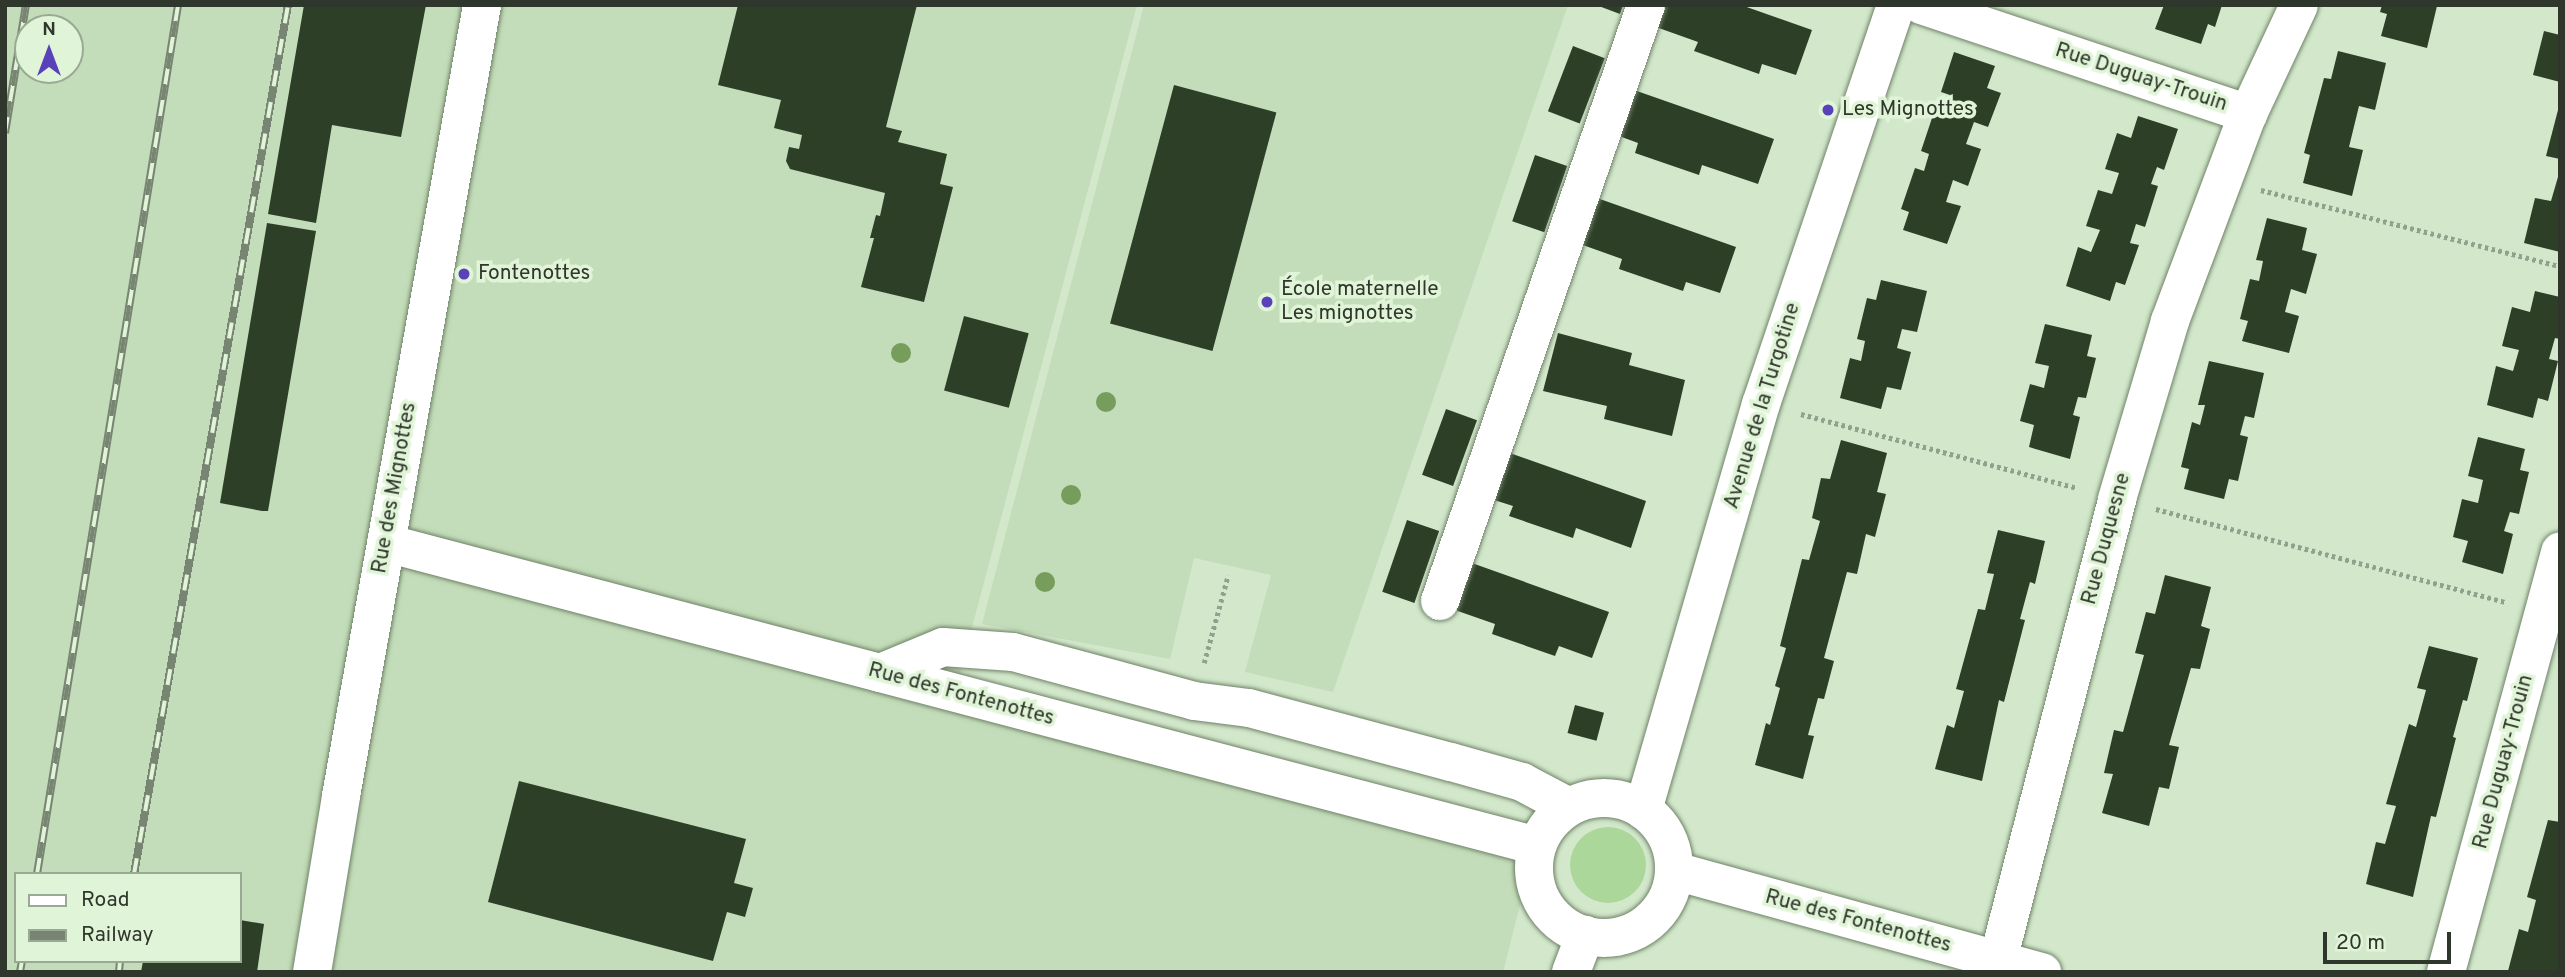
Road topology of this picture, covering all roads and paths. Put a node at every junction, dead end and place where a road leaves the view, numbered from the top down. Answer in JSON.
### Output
{"nodes":[{"id":1,"x":482,"y":5,"type":"edge"},
{"id":2,"x":1646,"y":5,"type":"edge"},
{"id":3,"x":1896,"y":5,"type":"edge"},
{"id":4,"x":1921,"y":5,"type":"edge"},
{"id":5,"x":2299,"y":5,"type":"edge"},
{"id":6,"x":2248,"y":114,"type":"junction"},
{"id":7,"x":2223,"y":181,"type":"junction"},
{"id":8,"x":2560,"y":266,"type":"edge"},
{"id":9,"x":386,"y":543,"type":"junction"},
{"id":10,"x":2560,"y":551,"type":"edge"},
{"id":11,"x":1228,"y":575,"type":"dead end"},
{"id":12,"x":1440,"y":601,"type":"dead end"},
{"id":13,"x":2552,"y":614,"type":"edge"},
{"id":14,"x":880,"y":673,"type":"junction"},
{"id":15,"x":1202,"y":703,"type":"junction"},
{"id":16,"x":1168,"y":749,"type":"junction"},
{"id":17,"x":1569,"y":807,"type":"junction"},
{"id":18,"x":1643,"y":810,"type":"junction"},
{"id":19,"x":1537,"y":846,"type":"junction"},
{"id":20,"x":1675,"y":871,"type":"junction"},
{"id":21,"x":1585,"y":935,"type":"junction"},
{"id":22,"x":1996,"y":966,"type":"edge"},
{"id":23,"x":312,"y":972,"type":"edge"},
{"id":24,"x":1571,"y":972,"type":"edge"},
{"id":25,"x":2042,"y":972,"type":"edge"},
{"id":26,"x":2446,"y":972,"type":"edge"}],
"edges":[{"from":1,"to":9,"type":"street","name":"Rue des Mignottes"},
{"from":2,"to":12,"type":"street"},
{"from":3,"to":18,"type":"street","name":"Avenue de la Turgotine"},
{"from":4,"to":6,"type":"street","name":"Rue Duguay-Trouin"},
{"from":5,"to":6,"type":"street","name":"Rue Duguay-Trouin"},
{"from":6,"to":7,"type":"street","name":"Rue Duquesne"},
{"from":7,"to":8,"type":"path"},
{"from":7,"to":22,"type":"street","name":"Rue Duquesne"},
{"from":9,"to":14,"type":"street","name":"Rue des Fontenottes"},
{"from":9,"to":23,"type":"street","name":"Rue des Mignottes"},
{"from":10,"to":13,"type":"street","name":"Rue Duguay-Trouin"},
{"from":11,"to":15,"type":"path"},
{"from":13,"to":26,"type":"street","name":"Rue Duguay-Trouin"},
{"from":14,"to":15,"type":"street"},
{"from":14,"to":16,"type":"street","name":"Rue des Fontenottes"},
{"from":15,"to":16,"type":"street"},
{"from":15,"to":17,"type":"street"},
{"from":16,"to":19,"type":"street","name":"Rue des Fontenottes"},
{"from":17,"to":18,"type":"street"},
{"from":17,"to":19,"type":"street"},
{"from":18,"to":20,"type":"street"},
{"from":19,"to":21,"type":"street"},
{"from":20,"to":21,"type":"street"},
{"from":20,"to":22,"type":"street","name":"Rue des Fontenottes"},
{"from":21,"to":24,"type":"street"},
{"from":22,"to":25,"type":"street","name":"Rue des Fontenottes"}]}
